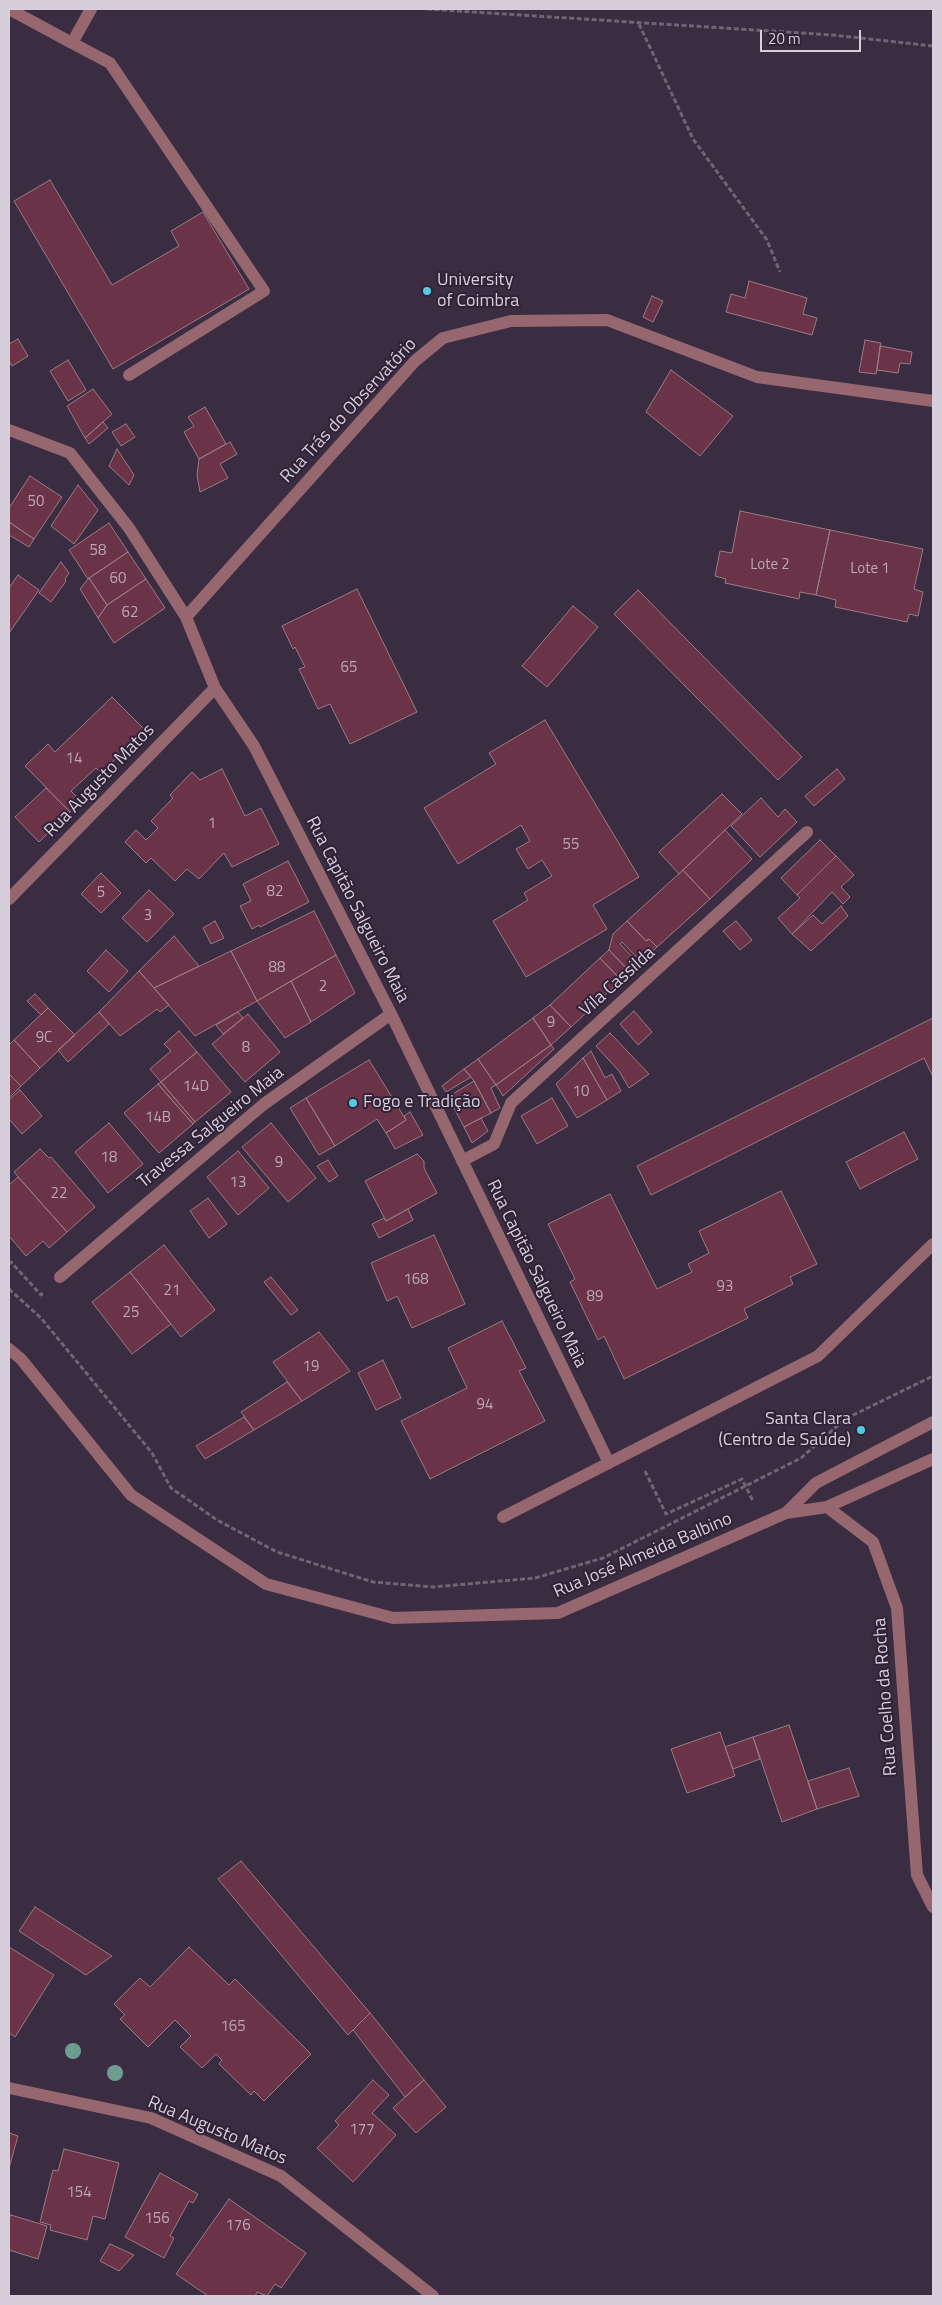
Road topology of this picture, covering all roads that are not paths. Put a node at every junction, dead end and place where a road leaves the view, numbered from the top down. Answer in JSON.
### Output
{"nodes":[{"id":1,"x":9,"y":9,"type":"edge"},
{"id":2,"x":91,"y":9,"type":"edge"},
{"id":3,"x":72,"y":43,"type":"junction"},
{"id":4,"x":129,"y":374,"type":"dead end"},
{"id":5,"x":933,"y":401,"type":"edge"},
{"id":6,"x":9,"y":430,"type":"edge"},
{"id":7,"x":186,"y":617,"type":"junction"},
{"id":8,"x":215,"y":688,"type":"junction"},
{"id":9,"x":807,"y":832,"type":"dead end"},
{"id":10,"x":9,"y":899,"type":"edge"},
{"id":11,"x":391,"y":1014,"type":"junction"},
{"id":12,"x":462,"y":1161,"type":"junction"},
{"id":13,"x":933,"y":1244,"type":"edge"},
{"id":14,"x":60,"y":1277,"type":"dead end"},
{"id":15,"x":9,"y":1349,"type":"edge"},
{"id":16,"x":933,"y":1422,"type":"edge"},
{"id":17,"x":933,"y":1460,"type":"edge"},
{"id":18,"x":609,"y":1463,"type":"junction"},
{"id":19,"x":827,"y":1508,"type":"junction"},
{"id":20,"x":786,"y":1513,"type":"junction"},
{"id":21,"x":503,"y":1517,"type":"dead end"},
{"id":22,"x":933,"y":1907,"type":"edge"},
{"id":23,"x":9,"y":2088,"type":"edge"},
{"id":24,"x":433,"y":2296,"type":"edge"}],
"edges":[{"from":1,"to":3,"type":"street"},
{"from":2,"to":3,"type":"street"},
{"from":3,"to":4,"type":"street"},
{"from":5,"to":7,"type":"street","name":"Rua Trás do Observatório"},
{"from":6,"to":7,"type":"street","name":"Rua Capitão Salgueiro Maia"},
{"from":7,"to":8,"type":"street","name":"Rua Capitão Salgueiro Maia"},
{"from":8,"to":10,"type":"street","name":"Rua Augusto Matos"},
{"from":8,"to":11,"type":"street","name":"Rua Capitão Salgueiro Maia"},
{"from":9,"to":12,"type":"street","name":"Vila Cassilda"},
{"from":11,"to":12,"type":"street","name":"Rua Capitão Salgueiro Maia"},
{"from":11,"to":14,"type":"street","name":"Travessa Salgueiro Maia"},
{"from":12,"to":18,"type":"street","name":"Rua Capitão Salgueiro Maia"},
{"from":13,"to":18,"type":"street"},
{"from":15,"to":20,"type":"street","name":"Rua José Almeida Balbino"},
{"from":16,"to":20,"type":"street","name":"Rua José Almeida Balbino"},
{"from":17,"to":19,"type":"street","name":"Rua José Almeida Balbino"},
{"from":18,"to":21,"type":"street"},
{"from":19,"to":20,"type":"street","name":"Rua José Almeida Balbino"},
{"from":19,"to":22,"type":"street","name":"Rua Coelho da Rocha"},
{"from":23,"to":24,"type":"street","name":"Rua Augusto Matos"}]}
